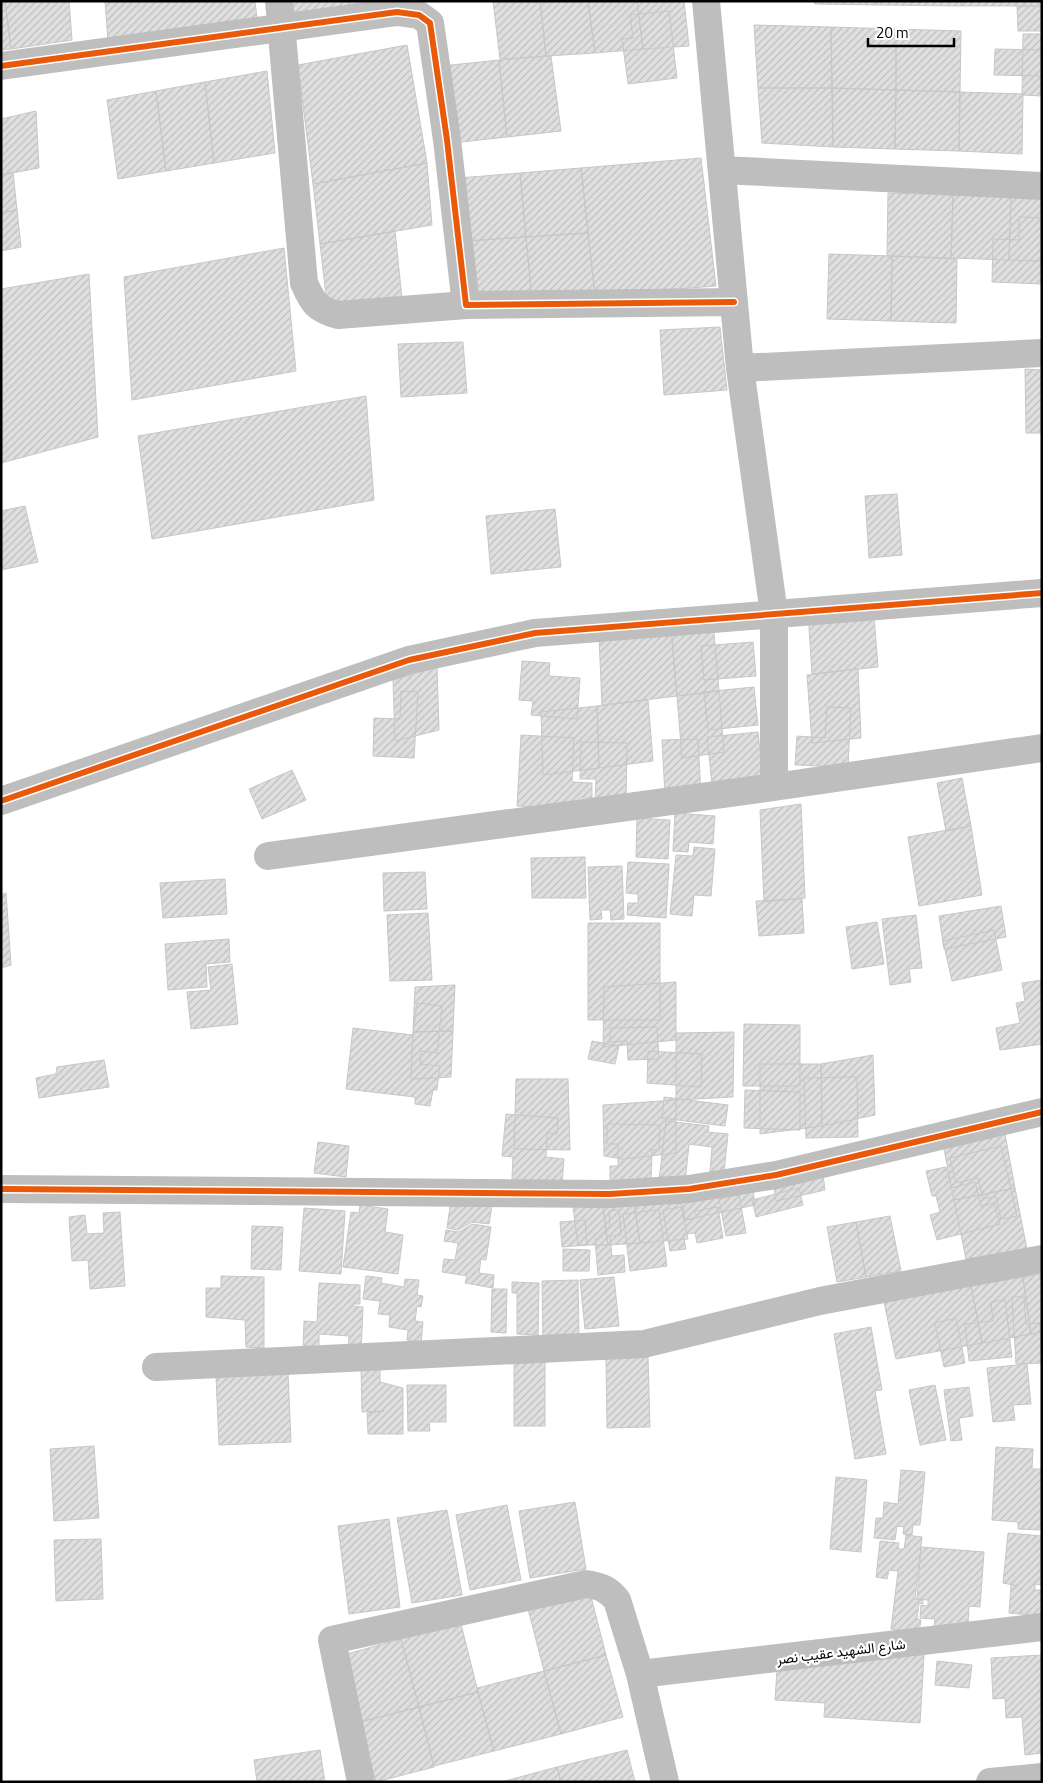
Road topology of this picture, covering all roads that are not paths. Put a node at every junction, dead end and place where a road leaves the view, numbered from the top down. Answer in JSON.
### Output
{"nodes":[{"id":1,"x":278,"y":1,"type":"edge"},
{"id":2,"x":706,"y":1,"type":"edge"},
{"id":3,"x":419,"y":8,"type":"edge"},
{"id":4,"x":282,"y":28,"type":"junction"},
{"id":5,"x":1,"y":66,"type":"edge"},
{"id":6,"x":722,"y":170,"type":"junction"},
{"id":7,"x":1042,"y":186,"type":"edge"},
{"id":8,"x":734,"y":302,"type":"junction"},
{"id":9,"x":466,"y":305,"type":"junction"},
{"id":10,"x":1042,"y":353,"type":"edge"},
{"id":11,"x":740,"y":368,"type":"junction"},
{"id":12,"x":1042,"y":593,"type":"edge"},
{"id":13,"x":774,"y":614,"type":"junction"},
{"id":14,"x":1042,"y":748,"type":"edge"},
{"id":15,"x":774,"y":787,"type":"junction"},
{"id":16,"x":1,"y":801,"type":"edge"},
{"id":17,"x":268,"y":856,"type":"dead end"},
{"id":18,"x":1042,"y":1112,"type":"edge"},
{"id":19,"x":2,"y":1190,"type":"edge"},
{"id":20,"x":1042,"y":1259,"type":"edge"},
{"id":21,"x":156,"y":1367,"type":"dead end"},
{"id":22,"x":1042,"y":1628,"type":"edge"},
{"id":23,"x":640,"y":1674,"type":"junction"},
{"id":24,"x":1042,"y":1776,"type":"edge"},
{"id":25,"x":361,"y":1782,"type":"edge"},
{"id":26,"x":665,"y":1782,"type":"edge"},
{"id":27,"x":990,"y":1782,"type":"edge"}],
"edges":[{"from":1,"to":4,"type":"street"},
{"from":2,"to":6,"type":"street"},
{"from":3,"to":4,"type":"street"},
{"from":3,"to":9,"type":"street"},
{"from":4,"to":5,"type":"street"},
{"from":4,"to":9,"type":"street"},
{"from":6,"to":7,"type":"street"},
{"from":6,"to":8,"type":"street"},
{"from":8,"to":9,"type":"street"},
{"from":8,"to":11,"type":"street"},
{"from":10,"to":11,"type":"street"},
{"from":11,"to":13,"type":"street"},
{"from":12,"to":13,"type":"street"},
{"from":13,"to":15,"type":"street"},
{"from":13,"to":16,"type":"street"},
{"from":14,"to":15,"type":"street"},
{"from":15,"to":17,"type":"street"},
{"from":18,"to":19,"type":"street"},
{"from":20,"to":21,"type":"street"},
{"from":22,"to":23,"type":"street","name":"شارع الشهيد عقيب نصر"},
{"from":23,"to":25,"type":"street"},
{"from":23,"to":26,"type":"street"},
{"from":24,"to":27,"type":"street"}]}
